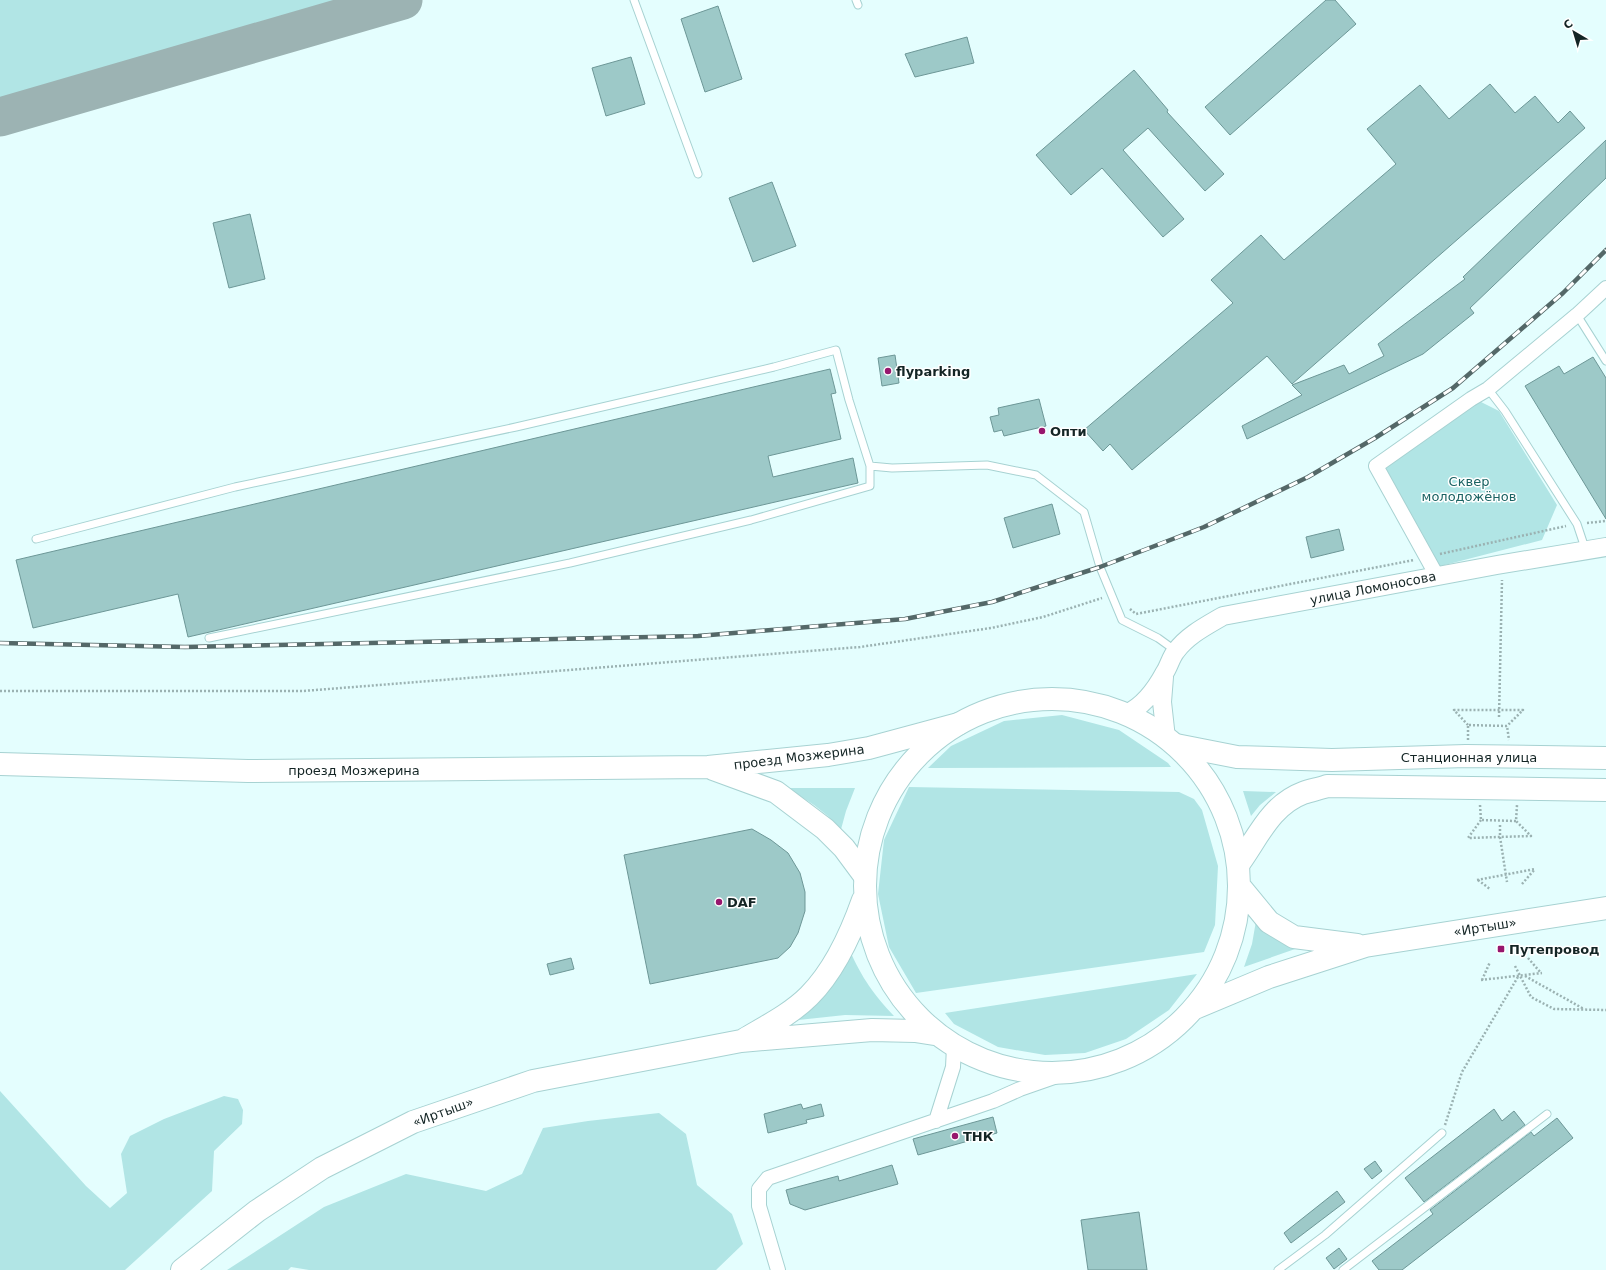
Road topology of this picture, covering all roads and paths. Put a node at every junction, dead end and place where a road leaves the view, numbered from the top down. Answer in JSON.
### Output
{"nodes":[{"id":1,"x":634,"y":0,"type":"edge"},
{"id":2,"x":698,"y":174,"type":"dead end"},
{"id":3,"x":1606,"y":288,"type":"edge"},
{"id":4,"x":1577,"y":315,"type":"junction"},
{"id":5,"x":1606,"y":361,"type":"edge"},
{"id":6,"x":1488,"y":389,"type":"junction"},
{"id":7,"x":870,"y":466,"type":"junction"},
{"id":8,"x":1606,"y":520,"type":"edge"},
{"id":9,"x":1577,"y":524,"type":"junction"},
{"id":10,"x":36,"y":539,"type":"dead end"},
{"id":11,"x":1606,"y":547,"type":"edge"},
{"id":12,"x":1586,"y":551,"type":"junction"},
{"id":13,"x":1426,"y":557,"type":"junction"},
{"id":14,"x":1502,"y":575,"type":"dead end"},
{"id":15,"x":1437,"y":576,"type":"junction"},
{"id":16,"x":1112,"y":595,"type":"junction"},
{"id":17,"x":209,"y":638,"type":"dead end"},
{"id":18,"x":1176,"y":651,"type":"junction"},
{"id":19,"x":1164,"y":674,"type":"junction"},
{"id":20,"x":0,"y":691,"type":"edge"},
{"id":21,"x":1498,"y":709,"type":"junction"},
{"id":22,"x":1126,"y":714,"type":"junction"},
{"id":23,"x":1499,"y":717,"type":"dead end"},
{"id":24,"x":958,"y":724,"type":"junction"},
{"id":25,"x":1468,"y":725,"type":"junction"},
{"id":26,"x":1507,"y":726,"type":"junction"},
{"id":27,"x":1171,"y":742,"type":"junction"},
{"id":28,"x":1466,"y":756,"type":"junction"},
{"id":29,"x":1510,"y":756,"type":"junction"},
{"id":30,"x":1606,"y":758,"type":"edge"},
{"id":31,"x":0,"y":764,"type":"edge"},
{"id":32,"x":708,"y":767,"type":"junction"},
{"id":33,"x":1517,"y":788,"type":"junction"},
{"id":34,"x":1479,"y":789,"type":"junction"},
{"id":35,"x":1606,"y":790,"type":"edge"},
{"id":36,"x":1481,"y":820,"type":"junction"},
{"id":37,"x":1516,"y":821,"type":"junction"},
{"id":38,"x":1500,"y":825,"type":"dead end"},
{"id":39,"x":1500,"y":836,"type":"junction"},
{"id":40,"x":1240,"y":862,"type":"junction"},
{"id":41,"x":864,"y":874,"type":"junction"},
{"id":42,"x":1506,"y":874,"type":"junction"},
{"id":43,"x":1507,"y":882,"type":"dead end"},
{"id":44,"x":1522,"y":884,"type":"dead end"},
{"id":45,"x":1241,"y":888,"type":"junction"},
{"id":46,"x":1490,"y":890,"type":"dead end"},
{"id":47,"x":864,"y":899,"type":"junction"},
{"id":48,"x":1606,"y":908,"type":"edge"},
{"id":49,"x":1365,"y":946,"type":"junction"},
{"id":50,"x":1528,"y":958,"type":"dead end"},
{"id":51,"x":1490,"y":962,"type":"dead end"},
{"id":52,"x":1514,"y":966,"type":"dead end"},
{"id":53,"x":1519,"y":975,"type":"junction"},
{"id":54,"x":1525,"y":976,"type":"junction"},
{"id":55,"x":1195,"y":1008,"type":"junction"},
{"id":56,"x":1586,"y":1010,"type":"junction"},
{"id":57,"x":1606,"y":1010,"type":"edge"},
{"id":58,"x":934,"y":1034,"type":"junction"},
{"id":59,"x":741,"y":1041,"type":"junction"},
{"id":60,"x":954,"y":1047,"type":"junction"},
{"id":61,"x":1063,"y":1074,"type":"junction"},
{"id":62,"x":1548,"y":1114,"type":"dead end"},
{"id":63,"x":936,"y":1120,"type":"junction"},
{"id":64,"x":1442,"y":1133,"type":"joint"},
{"id":65,"x":182,"y":1270,"type":"edge"},
{"id":66,"x":778,"y":1270,"type":"edge"},
{"id":67,"x":1278,"y":1270,"type":"edge"},
{"id":68,"x":1342,"y":1270,"type":"edge"}],
"edges":[{"from":1,"to":2,"type":"lane"},
{"from":3,"to":4,"type":"street"},
{"from":4,"to":5,"type":"lane"},
{"from":4,"to":6,"type":"street"},
{"from":6,"to":9,"type":"lane"},
{"from":6,"to":13,"type":"street"},
{"from":7,"to":10,"type":"lane"},
{"from":7,"to":16,"type":"lane"},
{"from":7,"to":17,"type":"lane"},
{"from":8,"to":9,"type":"path"},
{"from":9,"to":12,"type":"lane"},
{"from":9,"to":13,"type":"path"},
{"from":11,"to":12,"type":"street","name":"улица Ломоносова"},
{"from":12,"to":15,"type":"street","name":"улица Ломоносова"},
{"from":13,"to":15,"type":"street"},
{"from":13,"to":16,"type":"path"},
{"from":14,"to":21,"type":"path"},
{"from":15,"to":18,"type":"street","name":"улица Ломоносова"},
{"from":16,"to":18,"type":"lane"},
{"from":16,"to":20,"type":"path"},
{"from":18,"to":19,"type":"street","name":"улица Ломоносова"},
{"from":19,"to":22,"type":"street","name":"улица Ломоносова"},
{"from":19,"to":27,"type":"street"},
{"from":21,"to":23,"type":"path"},
{"from":21,"to":25,"type":"path"},
{"from":21,"to":26,"type":"path"},
{"from":22,"to":24,"type":"main road"},
{"from":22,"to":27,"type":"main road"},
{"from":24,"to":32,"type":"main road","name":"проезд Мозжерина"},
{"from":24,"to":41,"type":"main road"},
{"from":25,"to":26,"type":"path"},
{"from":25,"to":28,"type":"path"},
{"from":26,"to":29,"type":"path"},
{"from":27,"to":28,"type":"main road","name":"Станционная улица"},
{"from":27,"to":40,"type":"main road"},
{"from":28,"to":29,"type":"main road","name":"Станционная улица"},
{"from":29,"to":30,"type":"main road","name":"Станционная улица"},
{"from":31,"to":32,"type":"main road","name":"проезд Мозжерина"},
{"from":32,"to":41,"type":"main road","name":"проезд Мозжерина"},
{"from":33,"to":34,"type":"main road"},
{"from":33,"to":35,"type":"main road"},
{"from":33,"to":37,"type":"path"},
{"from":34,"to":36,"type":"path"},
{"from":34,"to":40,"type":"main road"},
{"from":36,"to":37,"type":"path"},
{"from":36,"to":39,"type":"path"},
{"from":37,"to":39,"type":"path"},
{"from":38,"to":39,"type":"path"},
{"from":39,"to":42,"type":"path"},
{"from":40,"to":45,"type":"main road"},
{"from":41,"to":47,"type":"main road"},
{"from":42,"to":43,"type":"path"},
{"from":42,"to":44,"type":"path"},
{"from":42,"to":46,"type":"path"},
{"from":45,"to":49,"type":"main road"},
{"from":45,"to":55,"type":"main road"},
{"from":47,"to":58,"type":"main road"},
{"from":47,"to":59,"type":"main road"},
{"from":48,"to":49,"type":"main road","name":"«Иртыш»"},
{"from":49,"to":55,"type":"main road"},
{"from":50,"to":54,"type":"path"},
{"from":51,"to":53,"type":"path"},
{"from":52,"to":53,"type":"path"},
{"from":53,"to":54,"type":"path"},
{"from":53,"to":56,"type":"path"},
{"from":53,"to":64,"type":"path"},
{"from":54,"to":56,"type":"path"},
{"from":55,"to":61,"type":"main road"},
{"from":56,"to":57,"type":"path"},
{"from":58,"to":59,"type":"main road"},
{"from":58,"to":60,"type":"main road"},
{"from":59,"to":65,"type":"main road","name":"«Иртыш»"},
{"from":60,"to":61,"type":"main road"},
{"from":60,"to":63,"type":"street"},
{"from":61,"to":63,"type":"street"},
{"from":62,"to":68,"type":"lane"},
{"from":63,"to":66,"type":"street"},
{"from":64,"to":67,"type":"lane"}]}
